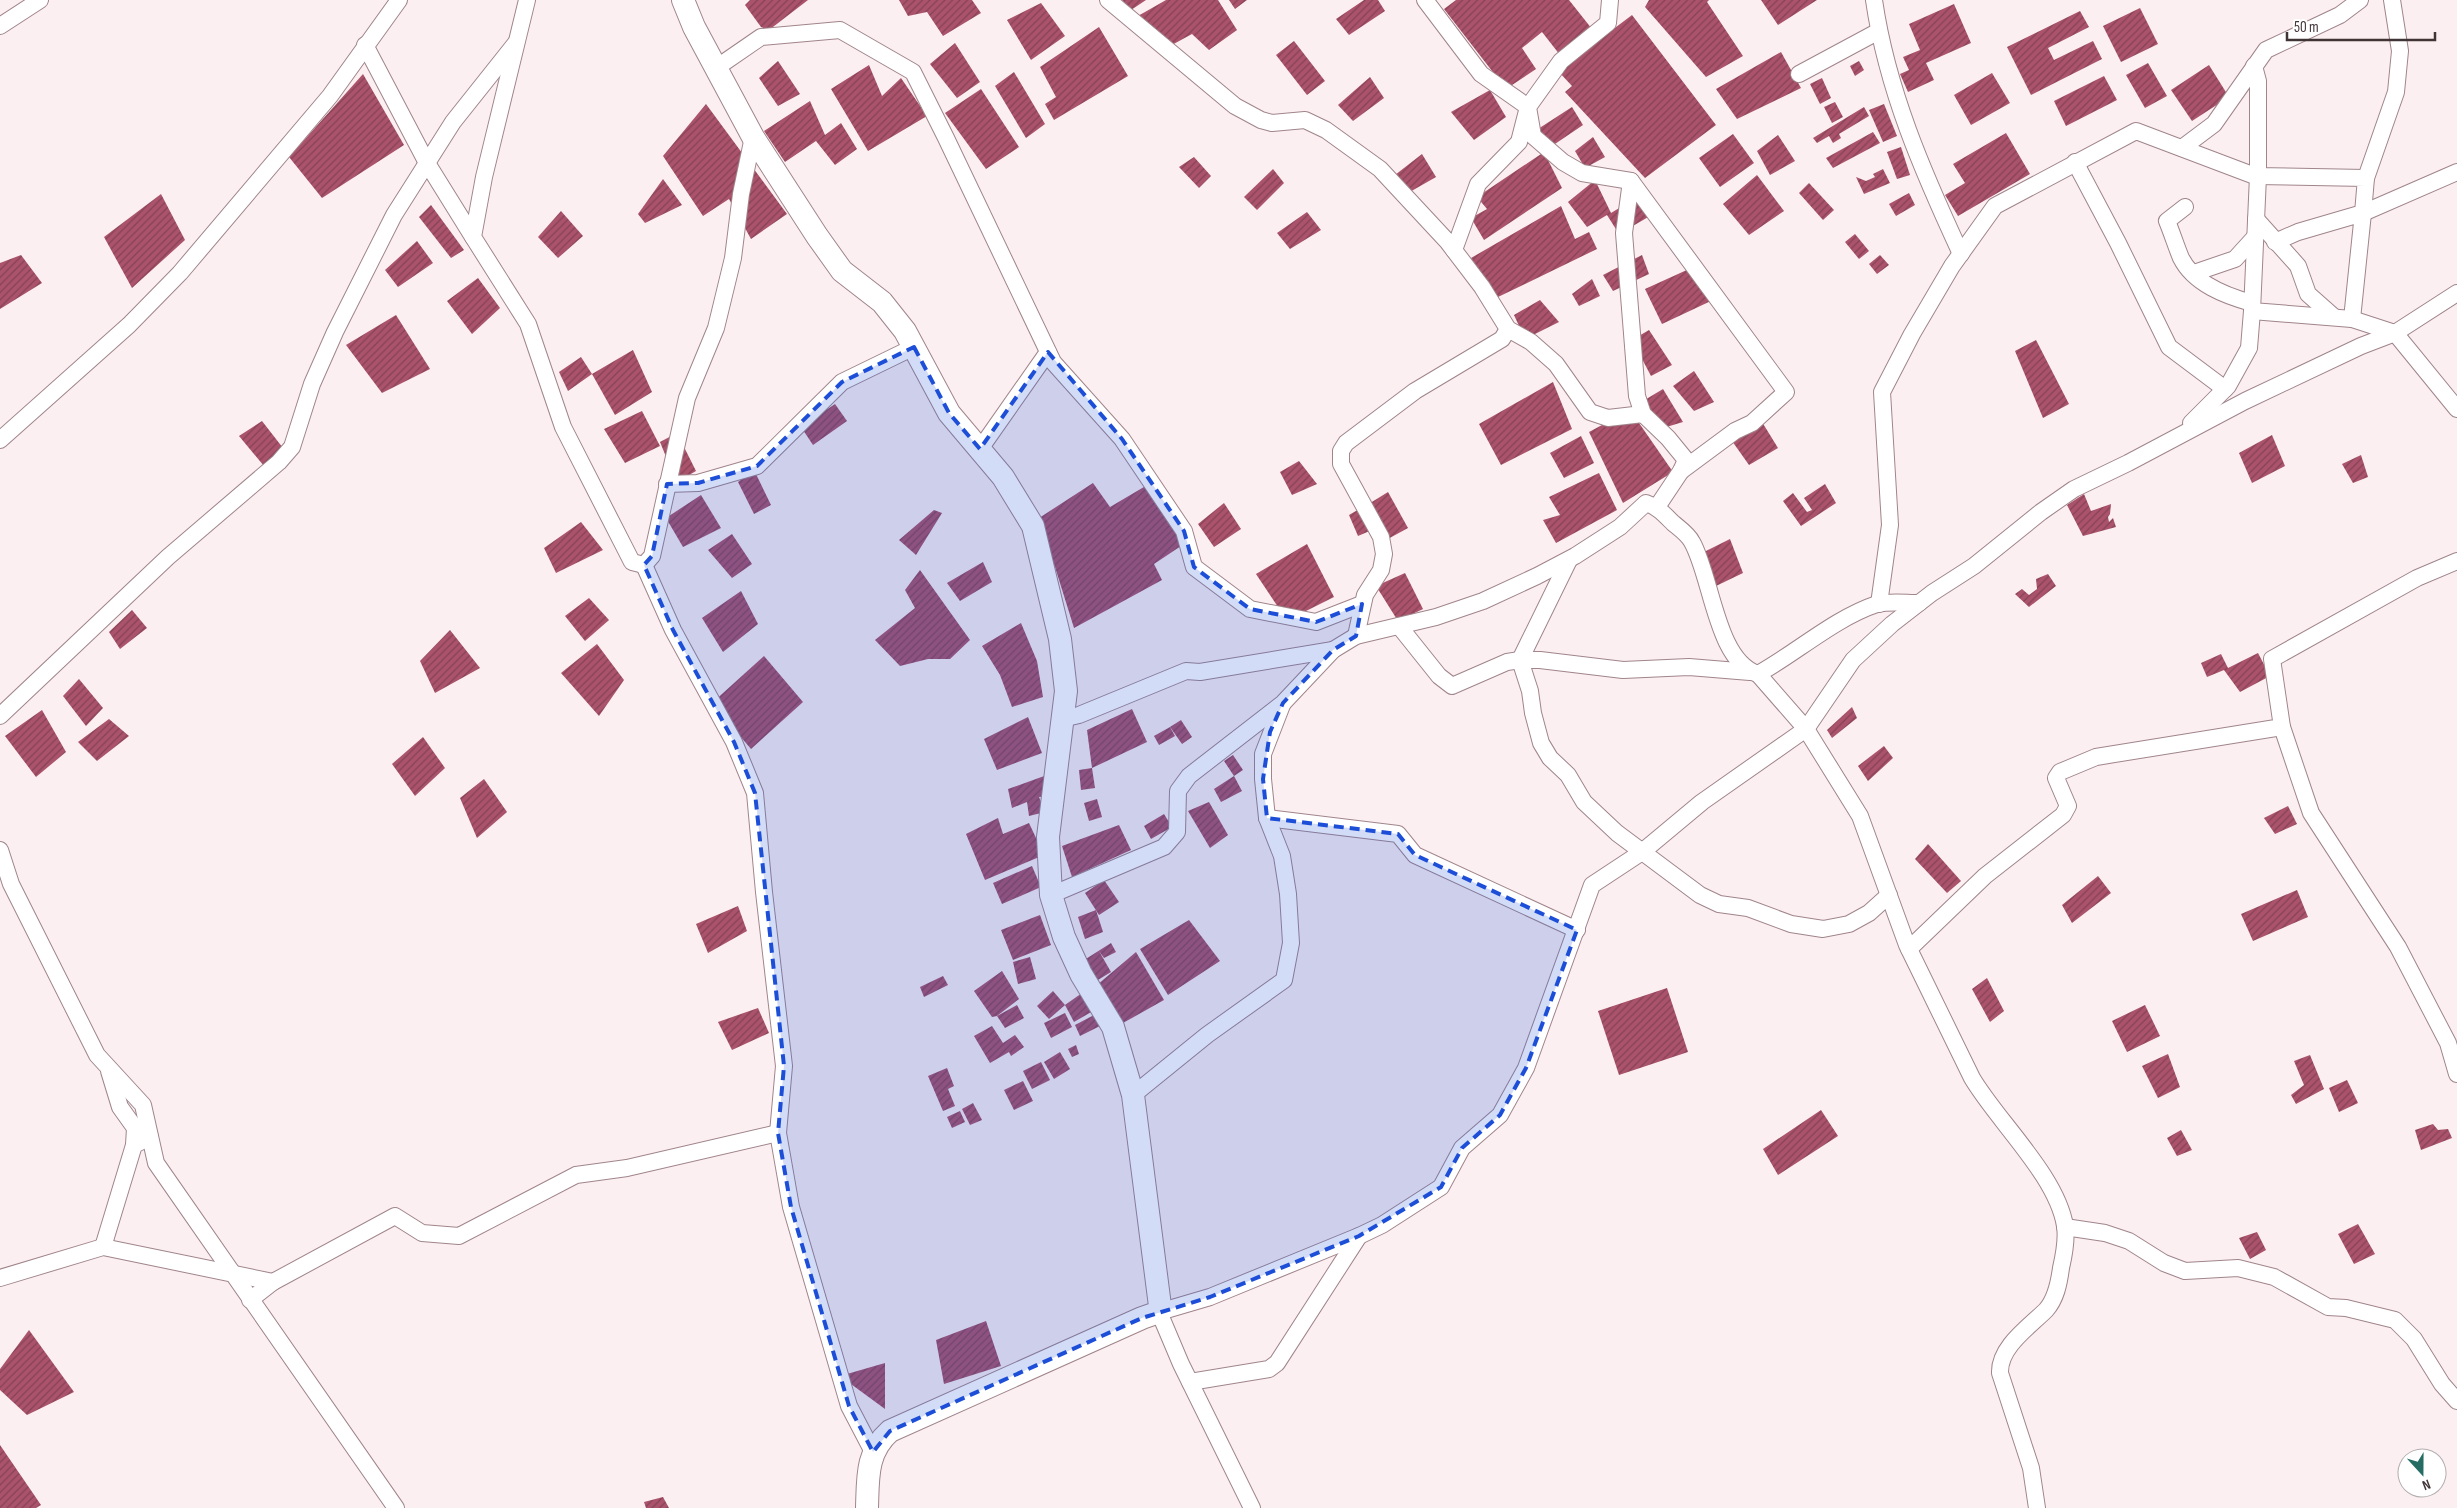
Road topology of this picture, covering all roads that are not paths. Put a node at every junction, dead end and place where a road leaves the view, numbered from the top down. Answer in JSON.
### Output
{"nodes":[{"id":1,"x":40,"y":0,"type":"edge"},
{"id":2,"x":399,"y":0,"type":"edge"},
{"id":3,"x":527,"y":0,"type":"edge"},
{"id":4,"x":683,"y":0,"type":"edge"},
{"id":5,"x":1108,"y":0,"type":"edge"},
{"id":6,"x":1425,"y":0,"type":"edge"},
{"id":7,"x":1610,"y":0,"type":"edge"},
{"id":8,"x":1874,"y":0,"type":"edge"},
{"id":9,"x":2360,"y":0,"type":"edge"},
{"id":10,"x":2392,"y":0,"type":"edge"},
{"id":11,"x":0,"y":26,"type":"edge"},
{"id":12,"x":1878,"y":31,"type":"junction"},
{"id":13,"x":516,"y":44,"type":"junction"},
{"id":14,"x":365,"y":45,"type":"junction"},
{"id":15,"x":2254,"y":66,"type":"junction"},
{"id":16,"x":716,"y":68,"type":"junction"},
{"id":17,"x":1799,"y":74,"type":"dead end"},
{"id":18,"x":1528,"y":107,"type":"junction"},
{"id":19,"x":753,"y":137,"type":"junction"},
{"id":20,"x":2182,"y":148,"type":"junction"},
{"id":21,"x":427,"y":162,"type":"junction"},
{"id":22,"x":2075,"y":162,"type":"junction"},
{"id":23,"x":2457,"y":172,"type":"edge"},
{"id":24,"x":2258,"y":176,"type":"junction"},
{"id":25,"x":2366,"y":178,"type":"junction"},
{"id":26,"x":1632,"y":181,"type":"junction"},
{"id":27,"x":2185,"y":207,"type":"dead end"},
{"id":28,"x":2363,"y":213,"type":"junction"},
{"id":29,"x":2256,"y":218,"type":"junction"},
{"id":30,"x":473,"y":236,"type":"junction"},
{"id":31,"x":2255,"y":237,"type":"junction"},
{"id":32,"x":2276,"y":242,"type":"junction"},
{"id":33,"x":1454,"y":250,"type":"junction"},
{"id":34,"x":1961,"y":254,"type":"junction"},
{"id":35,"x":2194,"y":273,"type":"junction"},
{"id":36,"x":2457,"y":293,"type":"edge"},
{"id":37,"x":2252,"y":307,"type":"junction"},
{"id":38,"x":2334,"y":316,"type":"junction"},
{"id":39,"x":2352,"y":319,"type":"junction"},
{"id":40,"x":1508,"y":328,"type":"junction"},
{"id":41,"x":2396,"y":332,"type":"junction"},
{"id":42,"x":914,"y":347,"type":"junction"},
{"id":43,"x":1048,"y":352,"type":"junction"},
{"id":44,"x":2225,"y":389,"type":"junction"},
{"id":45,"x":2457,"y":409,"type":"edge"},
{"id":46,"x":1643,"y":414,"type":"junction"},
{"id":47,"x":2179,"y":435,"type":"junction"},
{"id":48,"x":0,"y":440,"type":"edge"},
{"id":49,"x":980,"y":449,"type":"junction"},
{"id":50,"x":1681,"y":471,"type":"junction"},
{"id":51,"x":667,"y":484,"type":"junction"},
{"id":52,"x":1657,"y":507,"type":"junction"},
{"id":53,"x":1569,"y":560,"type":"junction"},
{"id":54,"x":2457,"y":562,"type":"edge"},
{"id":55,"x":644,"y":565,"type":"junction"},
{"id":56,"x":1919,"y":603,"type":"junction"},
{"id":57,"x":1362,"y":604,"type":"junction"},
{"id":58,"x":1878,"y":604,"type":"junction"},
{"id":59,"x":1399,"y":626,"type":"junction"},
{"id":60,"x":1356,"y":636,"type":"junction"},
{"id":61,"x":1333,"y":650,"type":"junction"},
{"id":62,"x":1520,"y":660,"type":"junction"},
{"id":63,"x":1754,"y":673,"type":"junction"},
{"id":64,"x":1283,"y":703,"type":"junction"},
{"id":65,"x":0,"y":716,"type":"edge"},
{"id":66,"x":1062,"y":719,"type":"junction"},
{"id":67,"x":2282,"y":726,"type":"junction"},
{"id":68,"x":1806,"y":729,"type":"junction"},
{"id":69,"x":1267,"y":818,"type":"junction"},
{"id":70,"x":0,"y":850,"type":"edge"},
{"id":71,"x":1642,"y":852,"type":"junction"},
{"id":72,"x":1889,"y":894,"type":"junction"},
{"id":73,"x":1051,"y":895,"type":"junction"},
{"id":74,"x":1577,"y":930,"type":"junction"},
{"id":75,"x":1909,"y":949,"type":"junction"},
{"id":76,"x":108,"y":1066,"type":"junction"},
{"id":77,"x":2457,"y":1074,"type":"edge"},
{"id":78,"x":1133,"y":1095,"type":"junction"},
{"id":79,"x":778,"y":1133,"type":"junction"},
{"id":80,"x":150,"y":1137,"type":"junction"},
{"id":81,"x":134,"y":1145,"type":"junction"},
{"id":82,"x":2065,"y":1227,"type":"junction"},
{"id":83,"x":1359,"y":1236,"type":"junction"},
{"id":84,"x":103,"y":1247,"type":"junction"},
{"id":85,"x":232,"y":1274,"type":"junction"},
{"id":86,"x":0,"y":1278,"type":"edge"},
{"id":87,"x":273,"y":1282,"type":"junction"},
{"id":88,"x":250,"y":1300,"type":"junction"},
{"id":89,"x":1159,"y":1312,"type":"junction"},
{"id":90,"x":1190,"y":1382,"type":"junction"},
{"id":91,"x":2457,"y":1401,"type":"edge"},
{"id":92,"x":873,"y":1452,"type":"junction"},
{"id":93,"x":396,"y":1508,"type":"edge"},
{"id":94,"x":867,"y":1508,"type":"edge"},
{"id":95,"x":1252,"y":1508,"type":"edge"},
{"id":96,"x":2037,"y":1508,"type":"edge"}],
"edges":[{"from":1,"to":11,"type":"street"},
{"from":2,"to":14,"type":"street"},
{"from":3,"to":13,"type":"street"},
{"from":4,"to":16,"type":"street"},
{"from":5,"to":33,"type":"street"},
{"from":6,"to":18,"type":"street"},
{"from":7,"to":18,"type":"street"},
{"from":8,"to":12,"type":"street"},
{"from":9,"to":15,"type":"street"},
{"from":10,"to":25,"type":"street"},
{"from":12,"to":17,"type":"street"},
{"from":12,"to":34,"type":"street"},
{"from":13,"to":21,"type":"street"},
{"from":13,"to":30,"type":"street"},
{"from":14,"to":21,"type":"street"},
{"from":14,"to":48,"type":"street"},
{"from":15,"to":20,"type":"street"},
{"from":15,"to":24,"type":"street"},
{"from":16,"to":19,"type":"street"},
{"from":16,"to":43,"type":"street"},
{"from":18,"to":26,"type":"street"},
{"from":18,"to":33,"type":"street"},
{"from":19,"to":42,"type":"street"},
{"from":19,"to":51,"type":"street"},
{"from":20,"to":22,"type":"street"},
{"from":20,"to":24,"type":"street"},
{"from":21,"to":30,"type":"street"},
{"from":21,"to":65,"type":"street"},
{"from":22,"to":34,"type":"street"},
{"from":22,"to":44,"type":"street"},
{"from":23,"to":28,"type":"street"},
{"from":24,"to":25,"type":"street"},
{"from":24,"to":29,"type":"street"},
{"from":25,"to":28,"type":"street"},
{"from":26,"to":46,"type":"street"},
{"from":26,"to":50,"type":"street"},
{"from":27,"to":35,"type":"street"},
{"from":28,"to":32,"type":"street"},
{"from":28,"to":39,"type":"street"},
{"from":29,"to":31,"type":"street"},
{"from":29,"to":32,"type":"street"},
{"from":30,"to":55,"type":"street"},
{"from":31,"to":35,"type":"street"},
{"from":31,"to":37,"type":"street"},
{"from":32,"to":38,"type":"street"},
{"from":33,"to":40,"type":"street"},
{"from":34,"to":58,"type":"street"},
{"from":35,"to":37,"type":"street"},
{"from":36,"to":41,"type":"street"},
{"from":37,"to":38,"type":"street"},
{"from":37,"to":44,"type":"street"},
{"from":38,"to":39,"type":"street"},
{"from":39,"to":41,"type":"street"},
{"from":40,"to":46,"type":"street"},
{"from":40,"to":57,"type":"street"},
{"from":41,"to":45,"type":"street"},
{"from":41,"to":47,"type":"street"},
{"from":42,"to":49,"type":"street"},
{"from":42,"to":51,"type":"street"},
{"from":43,"to":49,"type":"street"},
{"from":43,"to":57,"type":"street"},
{"from":44,"to":47,"type":"street"},
{"from":46,"to":50,"type":"street"},
{"from":47,"to":56,"type":"street"},
{"from":49,"to":66,"type":"street"},
{"from":50,"to":52,"type":"street"},
{"from":51,"to":55,"type":"street"},
{"from":52,"to":53,"type":"street"},
{"from":52,"to":63,"type":"street"},
{"from":53,"to":59,"type":"street"},
{"from":53,"to":62,"type":"street"},
{"from":54,"to":67,"type":"street"},
{"from":55,"to":79,"type":"street"},
{"from":56,"to":58,"type":"street"},
{"from":56,"to":68,"type":"street"},
{"from":57,"to":60,"type":"street"},
{"from":58,"to":63,"type":"street"},
{"from":59,"to":60,"type":"street"},
{"from":59,"to":62,"type":"street"},
{"from":60,"to":61,"type":"street"},
{"from":61,"to":64,"type":"street"},
{"from":61,"to":66,"type":"street"},
{"from":62,"to":63,"type":"street"},
{"from":62,"to":71,"type":"street"},
{"from":63,"to":68,"type":"street"},
{"from":64,"to":69,"type":"street"},
{"from":64,"to":73,"type":"street"},
{"from":66,"to":73,"type":"street"},
{"from":67,"to":75,"type":"street"},
{"from":67,"to":77,"type":"street"},
{"from":68,"to":71,"type":"street"},
{"from":68,"to":72,"type":"street"},
{"from":69,"to":74,"type":"street"},
{"from":69,"to":78,"type":"street"},
{"from":70,"to":76,"type":"street"},
{"from":71,"to":72,"type":"street"},
{"from":71,"to":74,"type":"street"},
{"from":72,"to":75,"type":"street"},
{"from":73,"to":78,"type":"street"},
{"from":74,"to":83,"type":"street"},
{"from":75,"to":82,"type":"street"},
{"from":76,"to":80,"type":"street"},
{"from":76,"to":81,"type":"street"},
{"from":78,"to":89,"type":"street"},
{"from":79,"to":87,"type":"street"},
{"from":79,"to":92,"type":"street"},
{"from":80,"to":81,"type":"street"},
{"from":80,"to":85,"type":"street"},
{"from":81,"to":84,"type":"street"},
{"from":82,"to":91,"type":"street"},
{"from":82,"to":96,"type":"street"},
{"from":83,"to":89,"type":"street"},
{"from":83,"to":90,"type":"street"},
{"from":84,"to":85,"type":"street"},
{"from":84,"to":86,"type":"street"},
{"from":85,"to":87,"type":"street"},
{"from":85,"to":88,"type":"street"},
{"from":87,"to":88,"type":"street"},
{"from":88,"to":93,"type":"street"},
{"from":89,"to":90,"type":"street"},
{"from":89,"to":92,"type":"street"},
{"from":90,"to":95,"type":"street"},
{"from":92,"to":94,"type":"street"}]}
